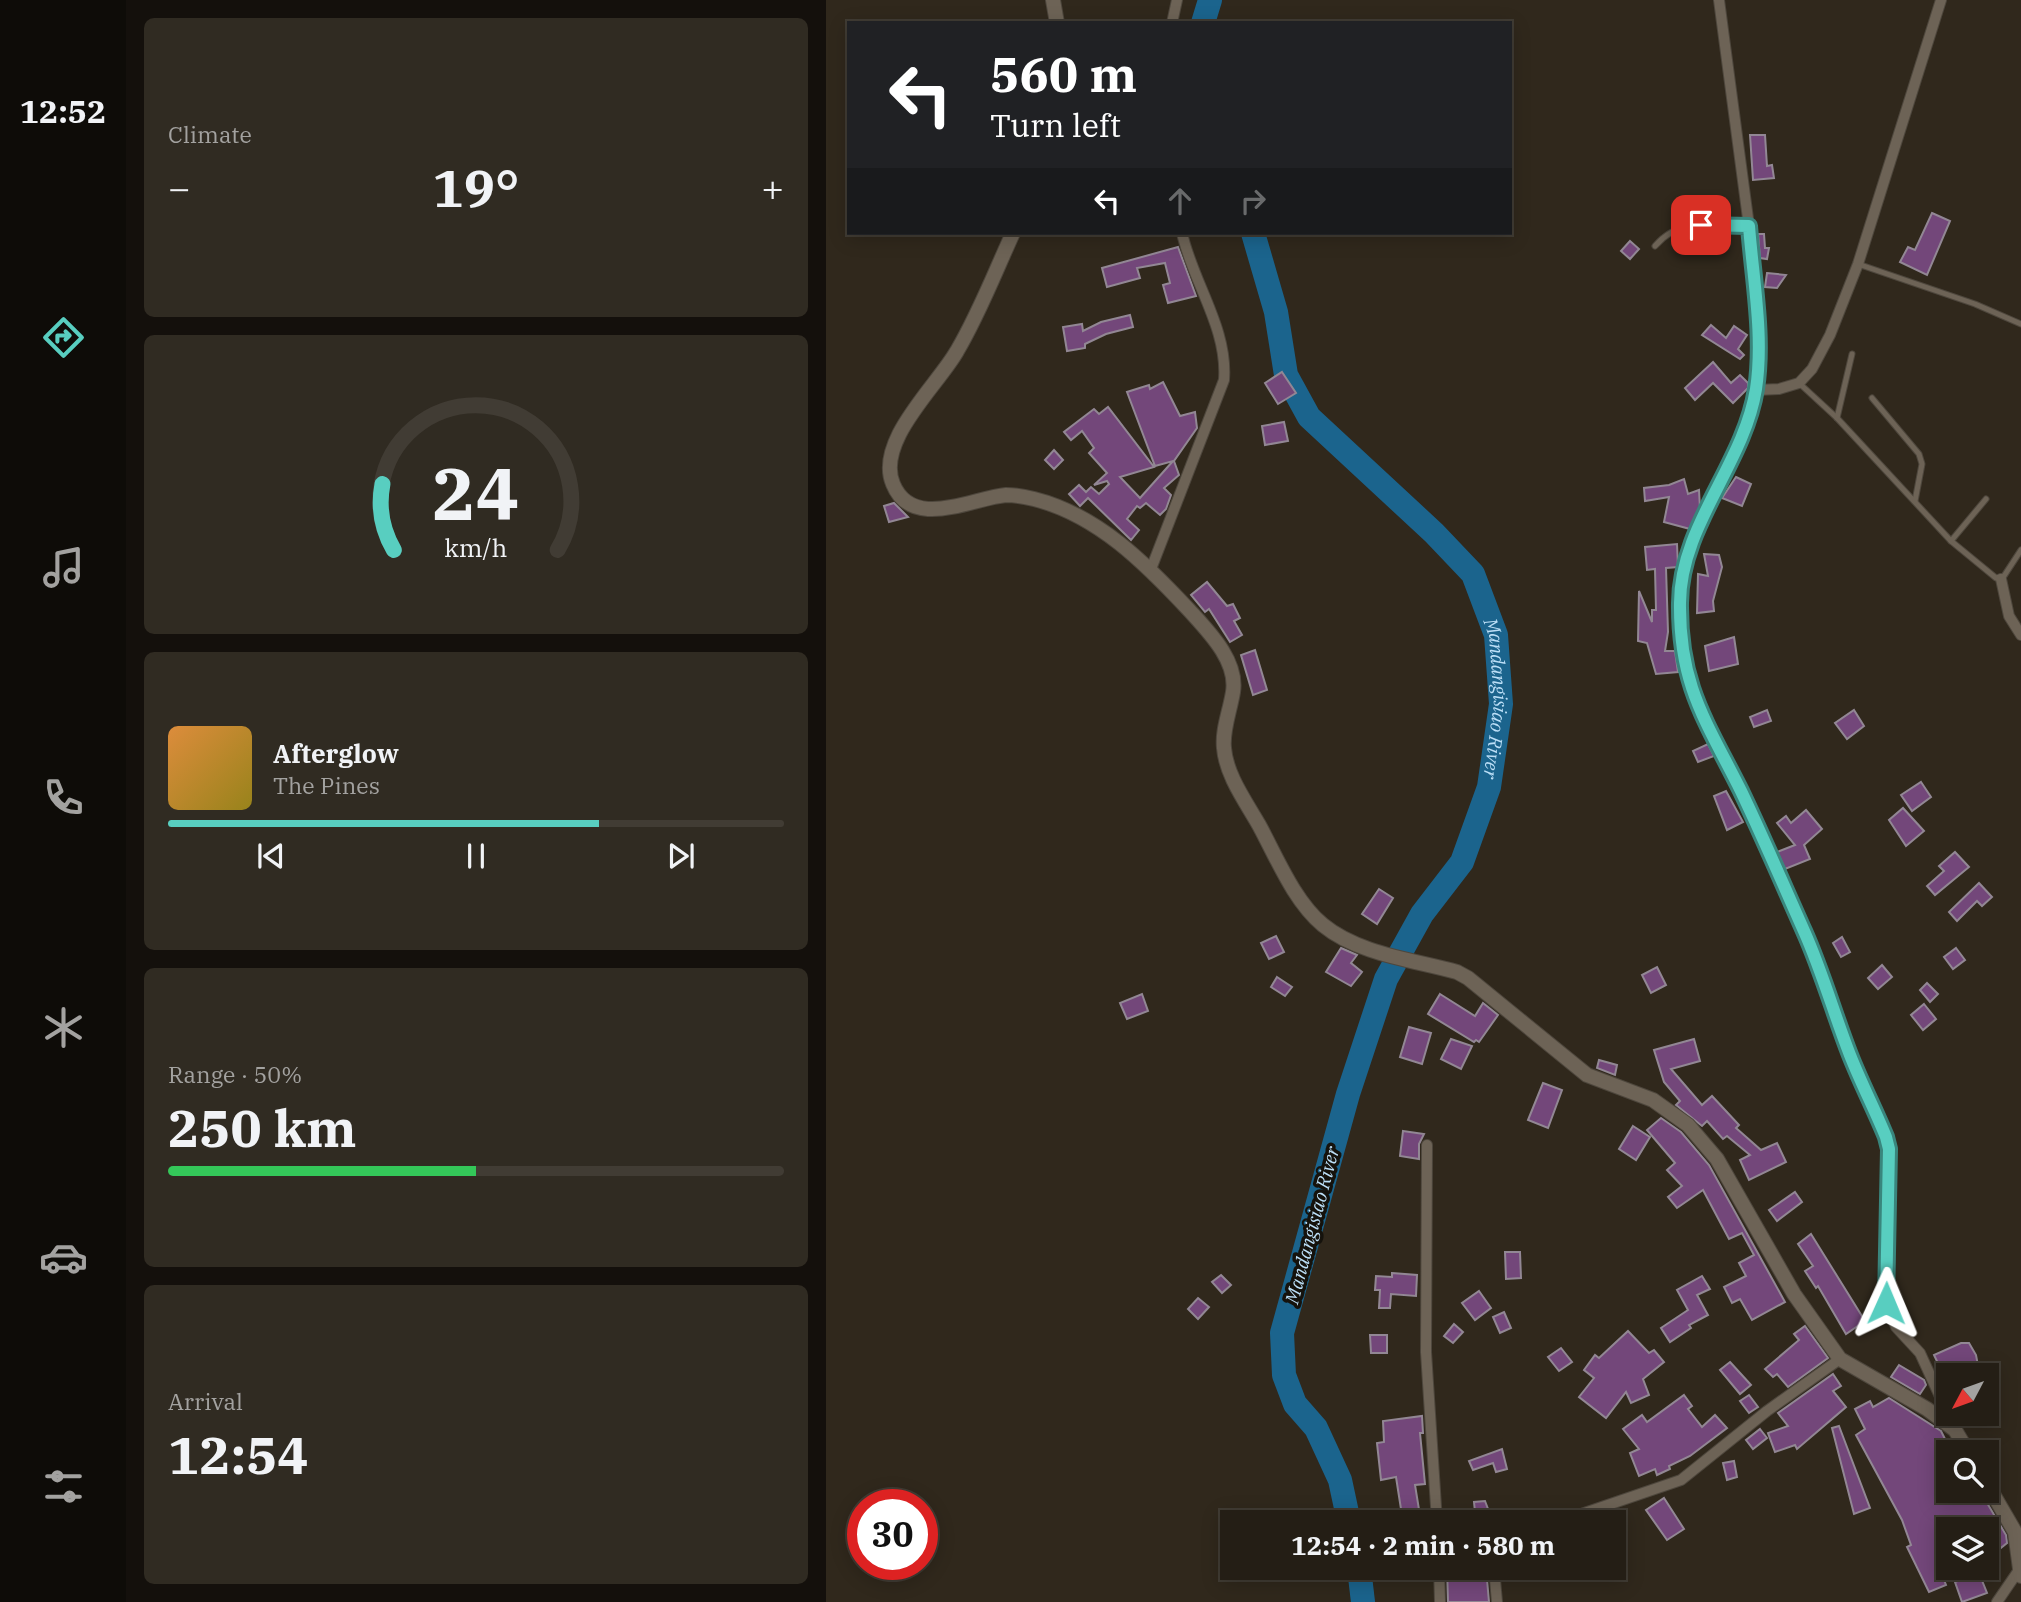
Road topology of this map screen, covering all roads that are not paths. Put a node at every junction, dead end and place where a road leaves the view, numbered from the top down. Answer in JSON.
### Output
{"nodes":[{"id":1,"x":1053,"y":0,"type":"edge"},
{"id":2,"x":1177,"y":0,"type":"edge"},
{"id":3,"x":1719,"y":0,"type":"edge"},
{"id":4,"x":1941,"y":0,"type":"edge"},
{"id":5,"x":1057,"y":21,"type":"edge"},
{"id":6,"x":1172,"y":21,"type":"edge"},
{"id":7,"x":1749,"y":226,"type":"junction"},
{"id":8,"x":1012,"y":235,"type":"edge"},
{"id":9,"x":1182,"y":235,"type":"edge"},
{"id":10,"x":1655,"y":246,"type":"dead end"},
{"id":11,"x":1858,"y":264,"type":"junction"},
{"id":12,"x":2021,"y":324,"type":"edge"},
{"id":13,"x":1852,"y":354,"type":"dead end"},
{"id":14,"x":1799,"y":383,"type":"junction"},
{"id":15,"x":1756,"y":390,"type":"junction"},
{"id":16,"x":1872,"y":398,"type":"dead end"},
{"id":17,"x":1838,"y":418,"type":"junction"},
{"id":18,"x":1986,"y":499,"type":"dead end"},
{"id":19,"x":1914,"y":501,"type":"junction"},
{"id":20,"x":1951,"y":541,"type":"junction"},
{"id":21,"x":2021,"y":550,"type":"edge"},
{"id":22,"x":1151,"y":569,"type":"junction"},
{"id":23,"x":2001,"y":579,"type":"junction"},
{"id":24,"x":2021,"y":635,"type":"edge"},
{"id":25,"x":1427,"y":1145,"type":"dead end"},
{"id":26,"x":1840,"y":1359,"type":"junction"},
{"id":27,"x":1936,"y":1386,"type":"edge"},
{"id":28,"x":1953,"y":1426,"type":"edge"},
{"id":29,"x":1955,"y":1430,"type":"junction"},
{"id":30,"x":1961,"y":1440,"type":"edge"},
{"id":31,"x":1998,"y":1503,"type":"edge"},
{"id":32,"x":1436,"y":1510,"type":"edge"},
{"id":33,"x":1593,"y":1510,"type":"edge"},
{"id":34,"x":2021,"y":1571,"type":"edge"},
{"id":35,"x":1439,"y":1580,"type":"edge"},
{"id":36,"x":1495,"y":1580,"type":"edge"},
{"id":37,"x":1440,"y":1602,"type":"edge"},
{"id":38,"x":1497,"y":1602,"type":"edge"},
{"id":39,"x":1997,"y":1602,"type":"edge"}],
"edges":[{"from":1,"to":5,"type":"street"},
{"from":2,"to":6,"type":"street"},
{"from":3,"to":7,"type":"street"},
{"from":4,"to":11,"type":"street"},
{"from":7,"to":10,"type":"lane"},
{"from":7,"to":15,"type":"street"},
{"from":8,"to":22,"type":"street"},
{"from":9,"to":22,"type":"street"},
{"from":11,"to":12,"type":"lane"},
{"from":11,"to":14,"type":"street"},
{"from":13,"to":17,"type":"lane"},
{"from":14,"to":15,"type":"street"},
{"from":14,"to":17,"type":"lane"},
{"from":15,"to":27,"type":"street"},
{"from":16,"to":19,"type":"lane"},
{"from":17,"to":19,"type":"lane"},
{"from":18,"to":20,"type":"lane"},
{"from":19,"to":20,"type":"lane"},
{"from":20,"to":23,"type":"lane"},
{"from":21,"to":23,"type":"lane"},
{"from":22,"to":26,"type":"street"},
{"from":23,"to":24,"type":"street"},
{"from":25,"to":32,"type":"street"},
{"from":26,"to":29,"type":"street"},
{"from":26,"to":33,"type":"street"},
{"from":28,"to":29,"type":"street"},
{"from":29,"to":30,"type":"street"},
{"from":31,"to":34,"type":"street"},
{"from":34,"to":39,"type":"street"},
{"from":35,"to":37,"type":"street"},
{"from":36,"to":38,"type":"street"}]}
